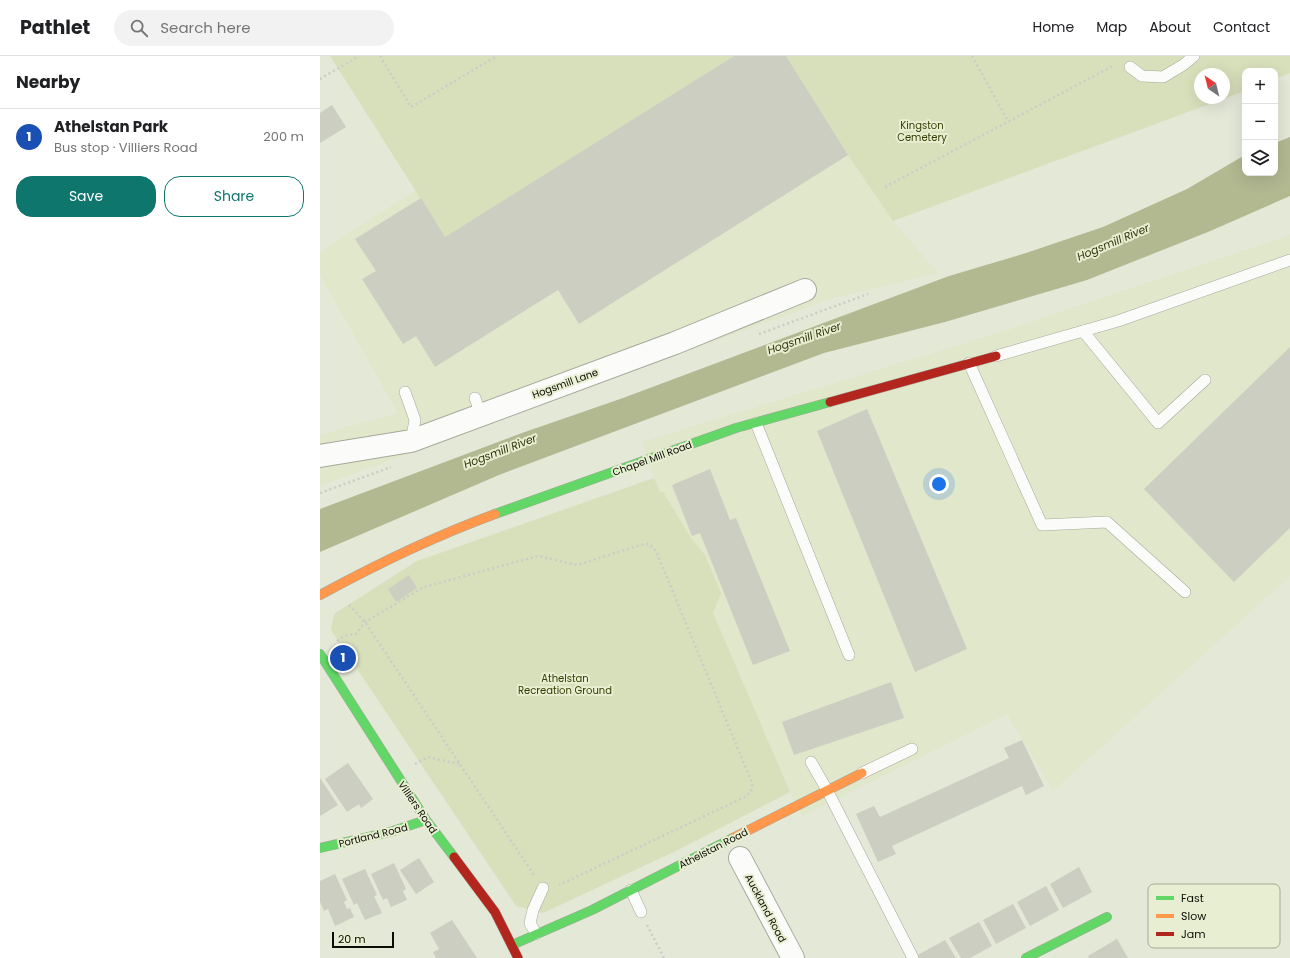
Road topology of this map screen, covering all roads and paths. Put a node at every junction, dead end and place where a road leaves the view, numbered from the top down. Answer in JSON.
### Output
{"nodes":[{"id":1,"x":358,"y":56,"type":"edge"},
{"id":2,"x":380,"y":56,"type":"edge"},
{"id":3,"x":498,"y":56,"type":"edge"},
{"id":4,"x":972,"y":56,"type":"edge"},
{"id":5,"x":1194,"y":56,"type":"edge"},
{"id":6,"x":1130,"y":67,"type":"dead end"},
{"id":7,"x":1117,"y":72,"type":"dead end"},
{"id":8,"x":320,"y":78,"type":"edge"},
{"id":9,"x":1008,"y":121,"type":"junction"},
{"id":10,"x":885,"y":187,"type":"dead end"},
{"id":11,"x":1290,"y":260,"type":"edge"},
{"id":12,"x":805,"y":290,"type":"dead end"},
{"id":13,"x":1082,"y":331,"type":"junction"},
{"id":14,"x":996,"y":356,"type":"joint"},
{"id":15,"x":969,"y":363,"type":"junction"},
{"id":16,"x":1205,"y":380,"type":"dead end"},
{"id":17,"x":405,"y":392,"type":"dead end"},
{"id":18,"x":756,"y":423,"type":"junction"},
{"id":19,"x":411,"y":441,"type":"junction"},
{"id":20,"x":320,"y":456,"type":"edge"},
{"id":21,"x":1185,"y":592,"type":"dead end"},
{"id":22,"x":320,"y":595,"type":"edge"},
{"id":23,"x":349,"y":605,"type":"dead end"},
{"id":24,"x":365,"y":622,"type":"junction"},
{"id":25,"x":332,"y":644,"type":"dead end"},
{"id":26,"x":320,"y":654,"type":"edge"},
{"id":27,"x":850,"y":655,"type":"dead end"},
{"id":28,"x":912,"y":748,"type":"dead end"},
{"id":29,"x":811,"y":762,"type":"dead end"},
{"id":30,"x":461,"y":763,"type":"junction"},
{"id":31,"x":862,"y":773,"type":"joint"},
{"id":32,"x":398,"y":775,"type":"junction"},
{"id":33,"x":827,"y":790,"type":"junction"},
{"id":34,"x":499,"y":817,"type":"dead end"},
{"id":35,"x":496,"y":818,"type":"junction"},
{"id":36,"x":426,"y":820,"type":"junction"},
{"id":37,"x":320,"y":848,"type":"edge"},
{"id":38,"x":740,"y":858,"type":"dead end"},
{"id":39,"x":533,"y":875,"type":"junction"},
{"id":40,"x":530,"y":880,"type":"dead end"},
{"id":41,"x":543,"y":888,"type":"junction"},
{"id":42,"x":631,"y":890,"type":"junction"},
{"id":43,"x":641,"y":912,"type":"joint"},
{"id":44,"x":1107,"y":917,"type":"dead end"},
{"id":45,"x":536,"y":934,"type":"junction"},
{"id":46,"x":512,"y":945,"type":"junction"},
{"id":47,"x":518,"y":958,"type":"edge"},
{"id":48,"x":664,"y":958,"type":"edge"},
{"id":49,"x":793,"y":958,"type":"edge"},
{"id":50,"x":913,"y":958,"type":"edge"},
{"id":51,"x":1026,"y":958,"type":"edge"}],
"edges":[{"from":1,"to":8,"type":"path"},
{"from":2,"to":3,"type":"path"},
{"from":4,"to":9,"type":"path"},
{"from":5,"to":6,"type":"lane"},
{"from":7,"to":9,"type":"path"},
{"from":9,"to":10,"type":"path"},
{"from":11,"to":13,"type":"lane"},
{"from":12,"to":19,"type":"street","name":"Hogsmill Lane"},
{"from":13,"to":14,"type":"lane"},
{"from":13,"to":16,"type":"lane"},
{"from":14,"to":15,"type":"street","name":"Chapel Mill Road"},
{"from":15,"to":18,"type":"street","name":"Chapel Mill Road"},
{"from":15,"to":21,"type":"lane"},
{"from":17,"to":19,"type":"lane"},
{"from":18,"to":22,"type":"street","name":"Chapel Mill Road"},
{"from":18,"to":27,"type":"lane"},
{"from":19,"to":20,"type":"street","name":"Hogsmill Lane"},
{"from":23,"to":24,"type":"path"},
{"from":24,"to":25,"type":"path"},
{"from":24,"to":30,"type":"path"},
{"from":24,"to":41,"type":"path"},
{"from":26,"to":32,"type":"street","name":"Villiers Road"},
{"from":28,"to":31,"type":"lane","name":"Athelstan Road"},
{"from":29,"to":33,"type":"lane"},
{"from":30,"to":32,"type":"path"},
{"from":30,"to":35,"type":"path"},
{"from":31,"to":33,"type":"street","name":"Athelstan Road"},
{"from":32,"to":36,"type":"street","name":"Villiers Road"},
{"from":33,"to":42,"type":"street","name":"Athelstan Road"},
{"from":33,"to":50,"type":"lane"},
{"from":34,"to":35,"type":"path"},
{"from":35,"to":39,"type":"path"},
{"from":36,"to":37,"type":"street","name":"Portland Road"},
{"from":36,"to":46,"type":"street","name":"Villiers Road"},
{"from":38,"to":49,"type":"street","name":"Auckland Road"},
{"from":39,"to":40,"type":"path"},
{"from":39,"to":41,"type":"path"},
{"from":41,"to":45,"type":"lane"},
{"from":42,"to":43,"type":"lane"},
{"from":42,"to":45,"type":"street","name":"Athelstan Road"},
{"from":43,"to":48,"type":"path"},
{"from":44,"to":51,"type":"street"},
{"from":45,"to":46,"type":"street","name":"Athelstan Road"},
{"from":46,"to":47,"type":"street","name":"Villiers Road"}]}
